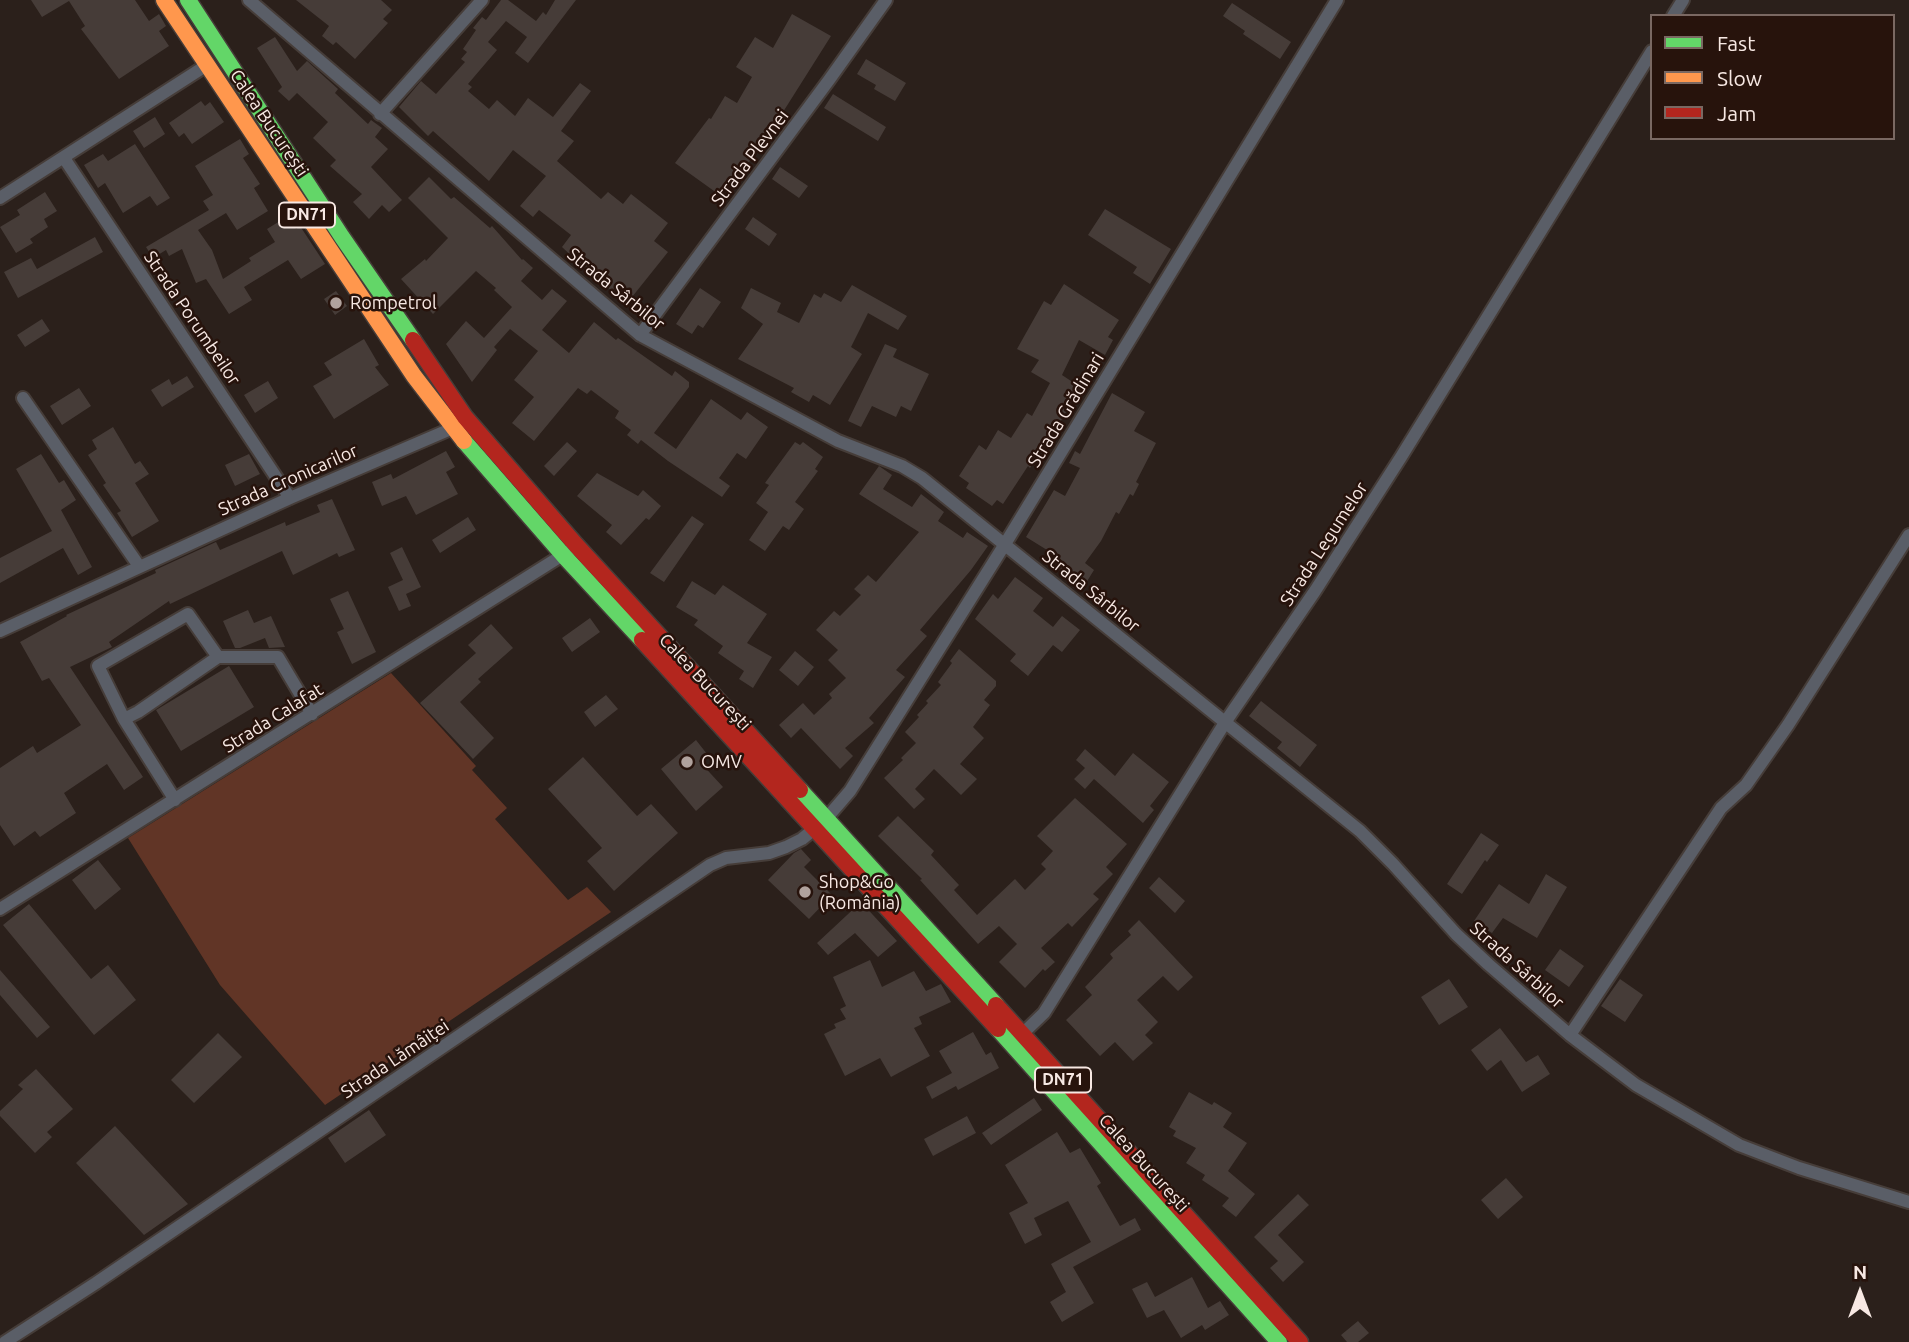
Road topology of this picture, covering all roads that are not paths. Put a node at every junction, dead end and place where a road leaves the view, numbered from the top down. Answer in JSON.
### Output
{"nodes":[{"id":1,"x":164,"y":0,"type":"edge"},
{"id":2,"x":188,"y":0,"type":"edge"},
{"id":3,"x":248,"y":0,"type":"edge"},
{"id":4,"x":482,"y":0,"type":"edge"},
{"id":5,"x":886,"y":0,"type":"edge"},
{"id":6,"x":1337,"y":0,"type":"edge"},
{"id":7,"x":1650,"y":54,"type":"edge"},
{"id":8,"x":207,"y":65,"type":"junction"},
{"id":9,"x":380,"y":114,"type":"junction"},
{"id":10,"x":64,"y":158,"type":"junction"},
{"id":11,"x":0,"y":198,"type":"edge"},
{"id":12,"x":640,"y":335,"type":"junction"},
{"id":13,"x":23,"y":398,"type":"dead end"},
{"id":14,"x":459,"y":422,"type":"junction"},
{"id":15,"x":290,"y":498,"type":"junction"},
{"id":16,"x":1909,"y":535,"type":"edge"},
{"id":17,"x":1005,"y":544,"type":"junction"},
{"id":18,"x":570,"y":550,"type":"junction"},
{"id":19,"x":139,"y":566,"type":"junction"},
{"id":20,"x":0,"y":631,"type":"edge"},
{"id":21,"x":218,"y":657,"type":"junction"},
{"id":22,"x":312,"y":714,"type":"junction"},
{"id":23,"x":124,"y":719,"type":"junction"},
{"id":24,"x":1226,"y":720,"type":"junction"},
{"id":25,"x":175,"y":800,"type":"junction"},
{"id":26,"x":820,"y":825,"type":"junction"},
{"id":27,"x":0,"y":909,"type":"edge"},
{"id":28,"x":1570,"y":1035,"type":"junction"},
{"id":29,"x":1016,"y":1040,"type":"junction"},
{"id":30,"x":1909,"y":1202,"type":"edge"},
{"id":31,"x":5,"y":1342,"type":"edge"},
{"id":32,"x":1279,"y":1342,"type":"edge"},
{"id":33,"x":1300,"y":1342,"type":"edge"}],
"edges":[{"from":1,"to":8,"type":"main road","name":"Calea București","number":"DN71"},
{"from":2,"to":14,"type":"main road","name":"Calea București","number":"DN71"},
{"from":3,"to":9,"type":"street","name":"Strada Sârbilor"},
{"from":4,"to":9,"type":"street"},
{"from":5,"to":12,"type":"street","name":"Strada Plevnei"},
{"from":6,"to":17,"type":"street","name":"Strada Grădinari"},
{"from":7,"to":24,"type":"street","name":"Strada Legumelor"},
{"from":8,"to":10,"type":"street"},
{"from":8,"to":14,"type":"main road","name":"Calea București","number":"DN71"},
{"from":9,"to":12,"type":"street","name":"Strada Sârbilor"},
{"from":10,"to":11,"type":"street"},
{"from":10,"to":15,"type":"street","name":"Strada Porumbeilor"},
{"from":12,"to":17,"type":"street","name":"Strada Sârbilor"},
{"from":13,"to":19,"type":"street"},
{"from":14,"to":15,"type":"street","name":"Strada Cronicarilor"},
{"from":14,"to":18,"type":"main road","name":"Calea București","number":"DN71"},
{"from":15,"to":19,"type":"street","name":"Strada Cronicarilor"},
{"from":16,"to":28,"type":"street"},
{"from":17,"to":24,"type":"street","name":"Strada Sârbilor"},
{"from":17,"to":26,"type":"street","name":"Strada Grădinari"},
{"from":18,"to":22,"type":"street","name":"Strada Calafat"},
{"from":18,"to":26,"type":"main road","name":"Calea București","number":"DN71"},
{"from":19,"to":20,"type":"street","name":"Strada Cronicarilor"},
{"from":21,"to":22,"type":"street"},
{"from":21,"to":23,"type":"street"},
{"from":21,"to":23,"type":"street"},
{"from":22,"to":25,"type":"street","name":"Strada Calafat"},
{"from":23,"to":25,"type":"street"},
{"from":24,"to":28,"type":"street","name":"Strada Sârbilor"},
{"from":24,"to":29,"type":"street","name":"Strada Legumelor"},
{"from":25,"to":27,"type":"street","name":"Strada Calafat"},
{"from":26,"to":29,"type":"main road","name":"Calea București","number":"DN71"},
{"from":26,"to":31,"type":"street","name":"Strada Lămâiței"},
{"from":28,"to":30,"type":"street","name":"Strada Sârbilor"},
{"from":29,"to":32,"type":"main road","name":"Calea București","number":"DN71"},
{"from":29,"to":33,"type":"main road","name":"Calea București","number":"DN71"}]}
